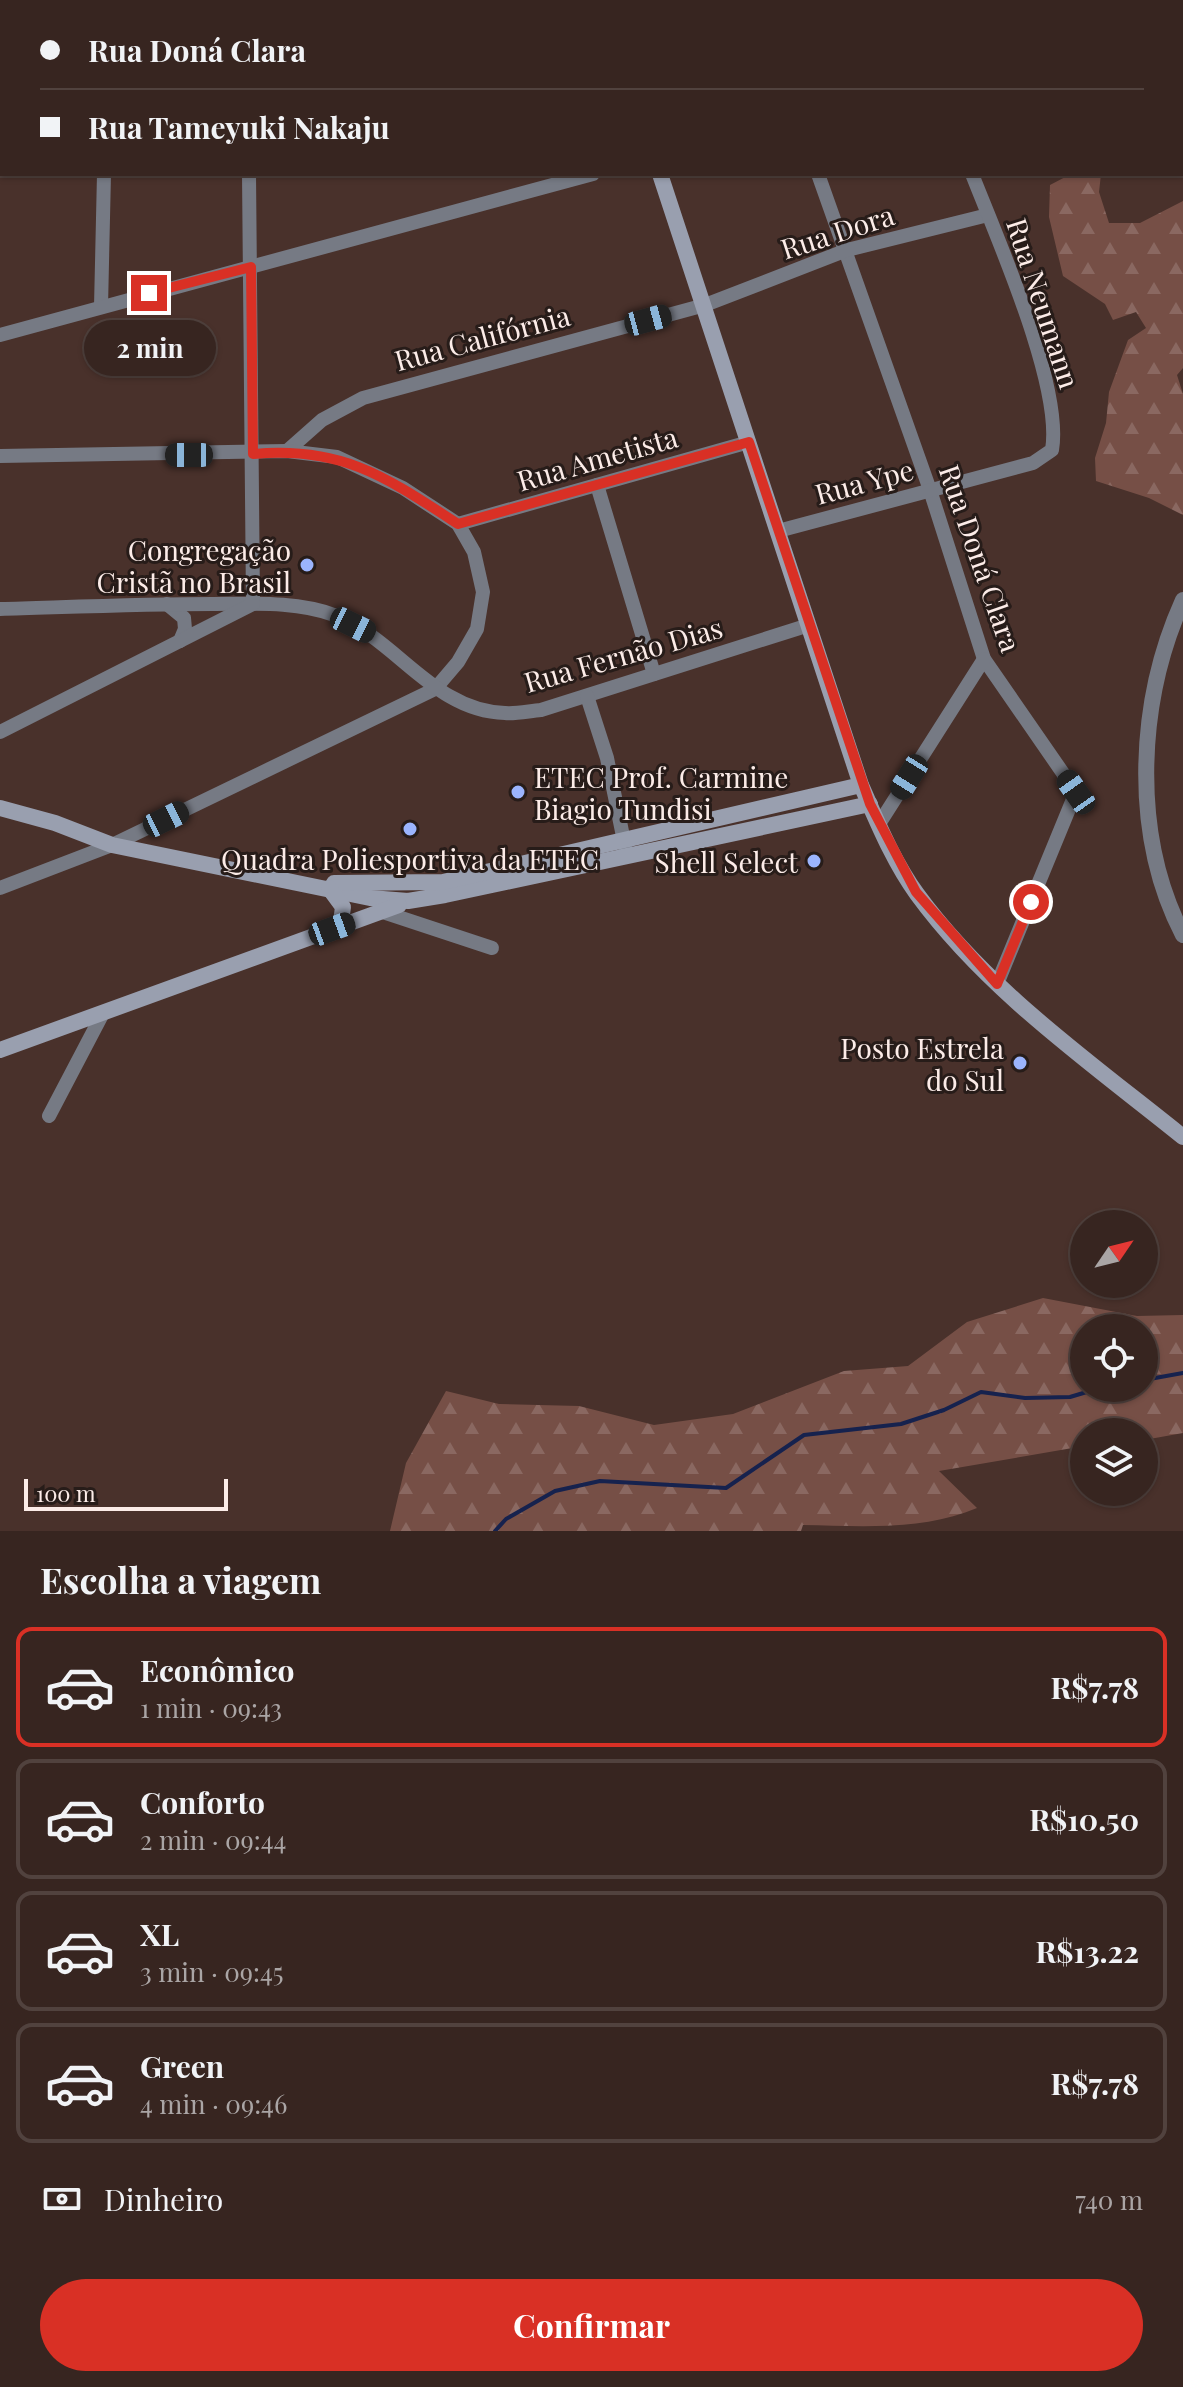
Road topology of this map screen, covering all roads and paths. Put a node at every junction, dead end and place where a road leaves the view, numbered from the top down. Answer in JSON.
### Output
{"nodes":[{"id":1,"x":104,"y":176,"type":"edge"},
{"id":2,"x":249,"y":176,"type":"edge"},
{"id":3,"x":586,"y":176,"type":"edge"},
{"id":4,"x":661,"y":176,"type":"edge"},
{"id":5,"x":819,"y":176,"type":"edge"},
{"id":6,"x":973,"y":176,"type":"edge"},
{"id":7,"x":988,"y":215,"type":"junction"},
{"id":8,"x":847,"y":250,"type":"junction"},
{"id":9,"x":251,"y":267,"type":"junction"},
{"id":10,"x":705,"y":305,"type":"junction"},
{"id":11,"x":101,"y":307,"type":"junction"},
{"id":12,"x":0,"y":335,"type":"edge"},
{"id":13,"x":749,"y":442,"type":"junction"},
{"id":14,"x":1052,"y":450,"type":"joint"},
{"id":15,"x":287,"y":451,"type":"junction"},
{"id":16,"x":253,"y":454,"type":"junction"},
{"id":17,"x":0,"y":456,"type":"edge"},
{"id":18,"x":597,"y":485,"type":"junction"},
{"id":19,"x":930,"y":490,"type":"junction"},
{"id":20,"x":458,"y":524,"type":"junction"},
{"id":21,"x":778,"y":531,"type":"junction"},
{"id":22,"x":1183,"y":600,"type":"edge"},
{"id":23,"x":167,"y":604,"type":"junction"},
{"id":24,"x":253,"y":604,"type":"junction"},
{"id":25,"x":0,"y":609,"type":"edge"},
{"id":26,"x":809,"y":625,"type":"junction"},
{"id":27,"x":180,"y":641,"type":"junction"},
{"id":28,"x":984,"y":659,"type":"junction"},
{"id":29,"x":654,"y":674,"type":"junction"},
{"id":30,"x":435,"y":689,"type":"junction"},
{"id":31,"x":587,"y":696,"type":"junction"},
{"id":32,"x":0,"y":732,"type":"edge"},
{"id":33,"x":861,"y":785,"type":"junction"},
{"id":34,"x":870,"y":804,"type":"junction"},
{"id":35,"x":0,"y":808,"type":"edge"},
{"id":36,"x":879,"y":824,"type":"junction"},
{"id":37,"x":112,"y":845,"type":"junction"},
{"id":38,"x":626,"y":845,"type":"junction"},
{"id":39,"x":302,"y":882,"type":"junction"},
{"id":40,"x":400,"y":885,"type":"junction"},
{"id":41,"x":0,"y":888,"type":"edge"},
{"id":42,"x":329,"y":888,"type":"junction"},
{"id":43,"x":375,"y":905,"type":"junction"},
{"id":44,"x":336,"y":926,"type":"junction"},
{"id":45,"x":1183,"y":935,"type":"edge"},
{"id":46,"x":492,"y":948,"type":"dead end"},
{"id":47,"x":997,"y":984,"type":"junction"},
{"id":48,"x":103,"y":1013,"type":"junction"},
{"id":49,"x":0,"y":1050,"type":"edge"},
{"id":50,"x":49,"y":1116,"type":"dead end"},
{"id":51,"x":1183,"y":1137,"type":"edge"}],
"edges":[{"from":1,"to":11,"type":"street"},
{"from":2,"to":9,"type":"street"},
{"from":3,"to":9,"type":"street"},
{"from":4,"to":10,"type":"main road"},
{"from":5,"to":8,"type":"street","name":"Rua Doná Clara"},
{"from":6,"to":7,"type":"street","name":"Rua Neumann"},
{"from":7,"to":8,"type":"street","name":"Rua Dora"},
{"from":7,"to":14,"type":"street","name":"Rua Neumann"},
{"from":8,"to":10,"type":"street","name":"Rua Dora"},
{"from":8,"to":19,"type":"street","name":"Rua Doná Clara"},
{"from":9,"to":11,"type":"street"},
{"from":9,"to":16,"type":"street"},
{"from":10,"to":13,"type":"main road"},
{"from":10,"to":15,"type":"street","name":"Rua Califórnia"},
{"from":11,"to":12,"type":"street"},
{"from":13,"to":18,"type":"street","name":"Rua Ametista"},
{"from":13,"to":21,"type":"main road"},
{"from":14,"to":19,"type":"street","name":"Rua Ype"},
{"from":15,"to":16,"type":"street"},
{"from":15,"to":20,"type":"street"},
{"from":16,"to":17,"type":"street"},
{"from":16,"to":24,"type":"street"},
{"from":18,"to":20,"type":"street","name":"Rua Ametista"},
{"from":18,"to":29,"type":"street"},
{"from":19,"to":21,"type":"street","name":"Rua Ype"},
{"from":19,"to":28,"type":"street","name":"Rua Doná Clara"},
{"from":20,"to":30,"type":"street"},
{"from":21,"to":26,"type":"main road"},
{"from":22,"to":45,"type":"street"},
{"from":23,"to":24,"type":"street","name":"Rua Fernão Dias"},
{"from":23,"to":25,"type":"street","name":"Rua Fernão Dias"},
{"from":23,"to":27,"type":"street"},
{"from":24,"to":27,"type":"street"},
{"from":24,"to":30,"type":"street","name":"Rua Fernão Dias"},
{"from":26,"to":29,"type":"street","name":"Rua Fernão Dias"},
{"from":26,"to":33,"type":"main road"},
{"from":27,"to":32,"type":"street"},
{"from":28,"to":36,"type":"street"},
{"from":28,"to":47,"type":"street","name":"Rua Doná Clara"},
{"from":29,"to":31,"type":"street","name":"Rua Fernão Dias"},
{"from":30,"to":31,"type":"street","name":"Rua Fernão Dias"},
{"from":30,"to":37,"type":"street"},
{"from":31,"to":38,"type":"street"},
{"from":33,"to":34,"type":"main road"},
{"from":33,"to":38,"type":"main road"},
{"from":34,"to":36,"type":"main road"},
{"from":34,"to":38,"type":"main road"},
{"from":35,"to":37,"type":"main road"},
{"from":36,"to":47,"type":"main road"},
{"from":37,"to":39,"type":"main road"},
{"from":37,"to":41,"type":"street"},
{"from":38,"to":40,"type":"main road"},
{"from":38,"to":43,"type":"main road"},
{"from":39,"to":40,"type":"main road"},
{"from":39,"to":42,"type":"main road"},
{"from":40,"to":43,"type":"main road"},
{"from":42,"to":43,"type":"main road"},
{"from":42,"to":44,"type":"main road"},
{"from":43,"to":44,"type":"main road"},
{"from":43,"to":46,"type":"street"},
{"from":44,"to":48,"type":"main road"},
{"from":47,"to":51,"type":"main road"},
{"from":48,"to":49,"type":"main road"},
{"from":48,"to":50,"type":"street"}]}
